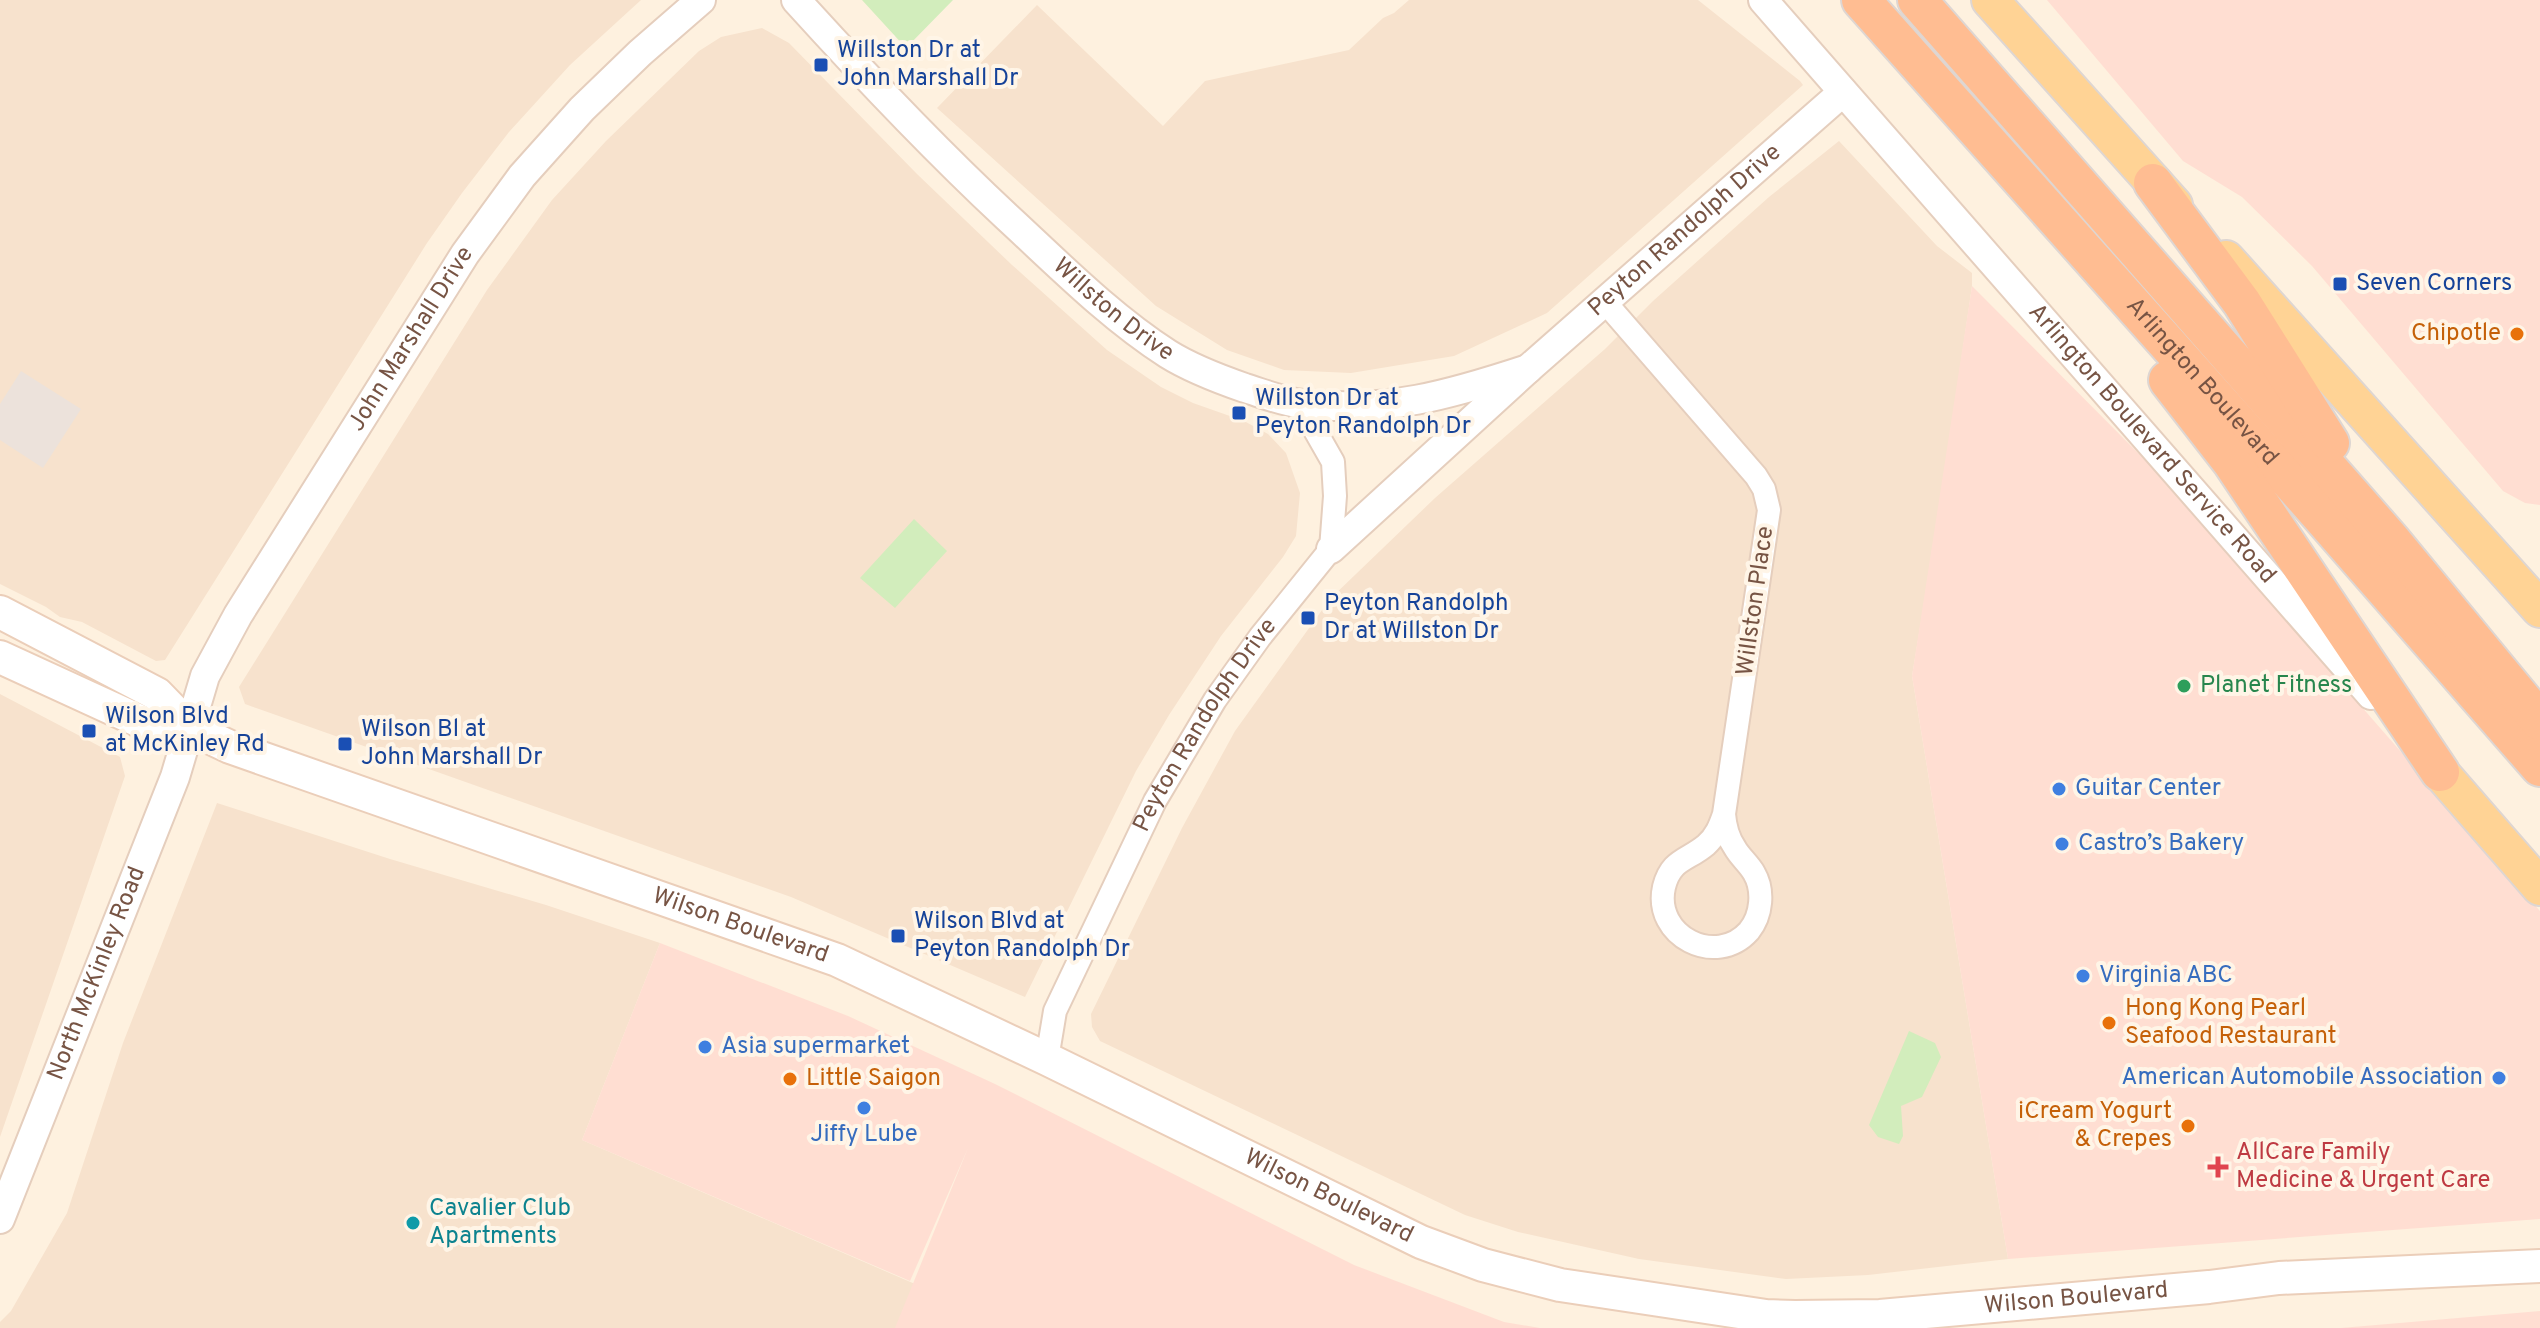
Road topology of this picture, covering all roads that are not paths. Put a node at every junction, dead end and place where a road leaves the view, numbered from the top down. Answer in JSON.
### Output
{"nodes":[{"id":1,"x":701,"y":0,"type":"edge"},
{"id":2,"x":796,"y":0,"type":"edge"},
{"id":3,"x":1763,"y":0,"type":"edge"},
{"id":4,"x":1861,"y":0,"type":"edge"},
{"id":5,"x":1917,"y":0,"type":"edge"},
{"id":6,"x":1990,"y":0,"type":"edge"},
{"id":7,"x":1904,"y":50,"type":"junction"},
{"id":8,"x":1843,"y":92,"type":"junction"},
{"id":9,"x":2153,"y":183,"type":"junction"},
{"id":10,"x":1605,"y":302,"type":"junction"},
{"id":11,"x":1528,"y":369,"type":"junction"},
{"id":12,"x":1300,"y":404,"type":"junction"},
{"id":13,"x":2391,"y":540,"type":"junction"},
{"id":14,"x":1331,"y":549,"type":"junction"},
{"id":15,"x":2526,"y":580,"type":"edge"},
{"id":16,"x":2540,"y":609,"type":"edge"},
{"id":17,"x":0,"y":612,"type":"edge"},
{"id":18,"x":0,"y":657,"type":"edge"},
{"id":19,"x":2540,"y":721,"type":"edge"},
{"id":20,"x":190,"y":728,"type":"junction"},
{"id":21,"x":2540,"y":767,"type":"edge"},
{"id":22,"x":2440,"y":772,"type":"junction"},
{"id":23,"x":1724,"y":814,"type":"junction"},
{"id":24,"x":2540,"y":887,"type":"edge"},
{"id":25,"x":1047,"y":1059,"type":"junction"},
{"id":26,"x":0,"y":1219,"type":"edge"},
{"id":27,"x":2540,"y":1266,"type":"edge"},
{"id":28,"x":1840,"y":1322,"type":"edge"},
{"id":29,"x":1794,"y":1323,"type":"edge"}],
"edges":[{"from":1,"to":20,"type":"street","name":"John Marshall Drive"},
{"from":2,"to":12,"type":"street","name":"Willston Drive"},
{"from":3,"to":8,"type":"street","name":"Arlington Boulevard Service Road"},
{"from":4,"to":7,"type":"highway","name":"Arlington Boulevard"},
{"from":5,"to":13,"type":"highway","name":"Arlington Boulevard"},
{"from":6,"to":9,"type":"main road"},
{"from":7,"to":21,"type":"highway","name":"Arlington Boulevard"},
{"from":7,"to":22,"type":"highway"},
{"from":8,"to":10,"type":"street","name":"Peyton Randolph Drive"},
{"from":8,"to":22,"type":"street","name":"Arlington Boulevard Service Road"},
{"from":9,"to":13,"type":"highway"},
{"from":9,"to":15,"type":"main road"},
{"from":10,"to":11,"type":"street","name":"Peyton Randolph Drive"},
{"from":10,"to":23,"type":"street","name":"Willston Place"},
{"from":11,"to":12,"type":"street","name":"Willston Drive"},
{"from":11,"to":14,"type":"street","name":"Peyton Randolph Drive"},
{"from":12,"to":14,"type":"street"},
{"from":13,"to":19,"type":"highway","name":"Arlington Boulevard"},
{"from":14,"to":25,"type":"street","name":"Peyton Randolph Drive"},
{"from":15,"to":16,"type":"main road"},
{"from":17,"to":20,"type":"main road","name":"Wilson Boulevard"},
{"from":18,"to":20,"type":"main road","name":"Wilson Boulevard"},
{"from":20,"to":25,"type":"main road","name":"Wilson Boulevard"},
{"from":20,"to":26,"type":"street","name":"North McKinley Road"},
{"from":22,"to":24,"type":"main road","name":"Arlington Boulevard Service Road"},
{"from":23,"to":23,"type":"street","name":"Willston Place"},
{"from":25,"to":29,"type":"main road","name":"Wilson Boulevard"},
{"from":27,"to":28,"type":"main road","name":"Wilson Boulevard"},
{"from":28,"to":29,"type":"main road","name":"Wilson Boulevard"}]}
